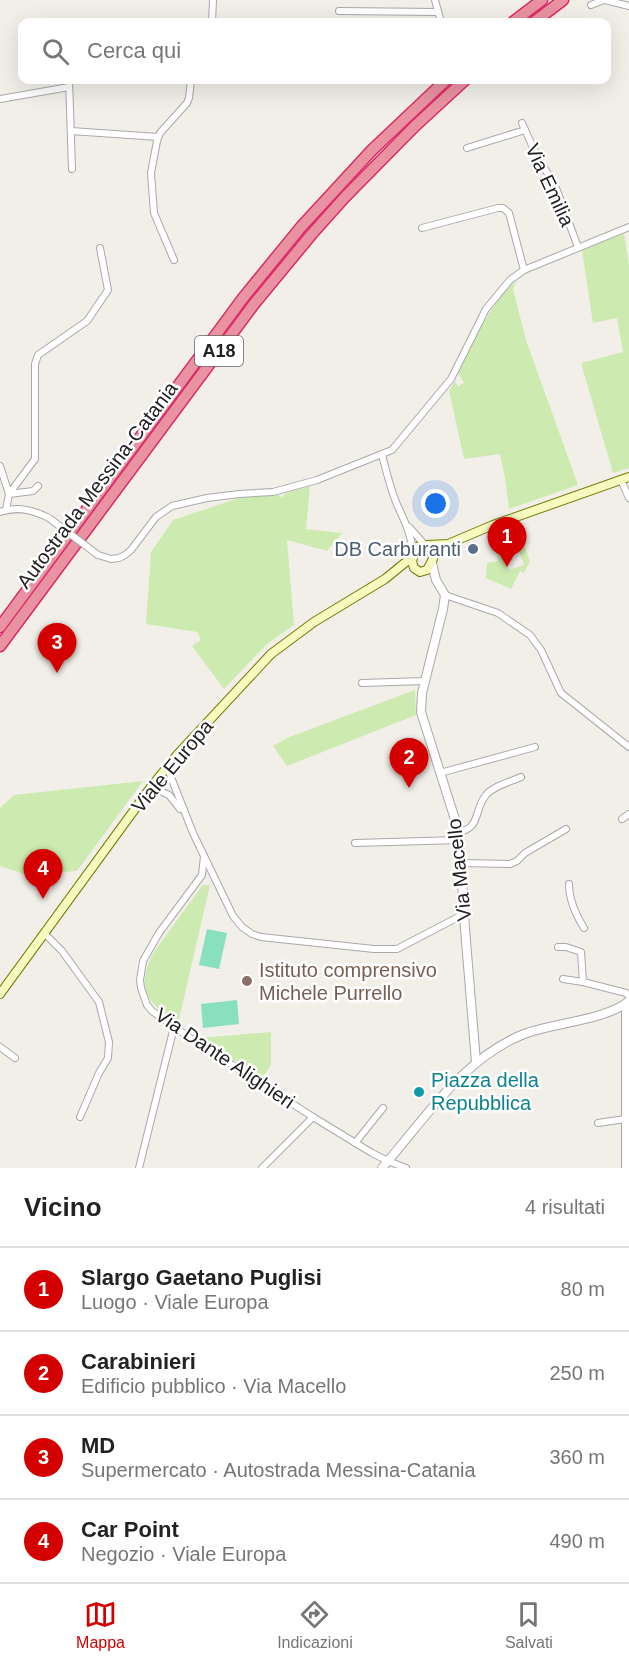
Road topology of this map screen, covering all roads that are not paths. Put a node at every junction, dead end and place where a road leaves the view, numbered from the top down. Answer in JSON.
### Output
{"nodes":[{"id":1,"x":213,"y":0,"type":"edge"},
{"id":2,"x":435,"y":0,"type":"edge"},
{"id":3,"x":542,"y":0,"type":"edge"},
{"id":4,"x":563,"y":0,"type":"edge"},
{"id":5,"x":604,"y":0,"type":"edge"},
{"id":6,"x":591,"y":5,"type":"dead end"},
{"id":7,"x":629,"y":6,"type":"edge"},
{"id":8,"x":339,"y":11,"type":"dead end"},
{"id":9,"x":437,"y":12,"type":"junction"},
{"id":10,"x":212,"y":18,"type":"edge"},
{"id":11,"x":439,"y":18,"type":"edge"},
{"id":12,"x":518,"y":18,"type":"edge"},
{"id":13,"x":539,"y":18,"type":"edge"},
{"id":14,"x":191,"y":84,"type":"edge"},
{"id":15,"x":442,"y":84,"type":"edge"},
{"id":16,"x":461,"y":84,"type":"edge"},
{"id":17,"x":69,"y":87,"type":"joint"},
{"id":18,"x":0,"y":99,"type":"edge"},
{"id":19,"x":71,"y":131,"type":"junction"},
{"id":20,"x":158,"y":137,"type":"junction"},
{"id":21,"x":467,"y":148,"type":"dead end"},
{"id":22,"x":72,"y":169,"type":"dead end"},
{"id":23,"x":629,"y":227,"type":"edge"},
{"id":24,"x":423,"y":228,"type":"dead end"},
{"id":25,"x":578,"y":247,"type":"junction"},
{"id":26,"x":100,"y":248,"type":"dead end"},
{"id":27,"x":278,"y":256,"type":"junction"},
{"id":28,"x":174,"y":260,"type":"dead end"},
{"id":29,"x":524,"y":270,"type":"junction"},
{"id":30,"x":382,"y":455,"type":"junction"},
{"id":31,"x":0,"y":466,"type":"edge"},
{"id":32,"x":625,"y":479,"type":"edge"},
{"id":33,"x":38,"y":486,"type":"dead end"},
{"id":34,"x":9,"y":494,"type":"junction"},
{"id":35,"x":629,"y":498,"type":"edge"},
{"id":36,"x":3,"y":511,"type":"edge"},
{"id":37,"x":407,"y":525,"type":"junction"},
{"id":38,"x":448,"y":544,"type":"junction"},
{"id":39,"x":426,"y":545,"type":"junction"},
{"id":40,"x":413,"y":556,"type":"junction"},
{"id":41,"x":432,"y":561,"type":"junction"},
{"id":42,"x":418,"y":571,"type":"junction"},
{"id":43,"x":385,"y":579,"type":"junction"},
{"id":44,"x":436,"y":580,"type":"junction"},
{"id":45,"x":445,"y":594,"type":"junction"},
{"id":46,"x":0,"y":627,"type":"edge"},
{"id":47,"x":0,"y":637,"type":"edge"},
{"id":48,"x":0,"y":646,"type":"edge"},
{"id":49,"x":424,"y":681,"type":"junction"},
{"id":50,"x":362,"y":683,"type":"dead end"},
{"id":51,"x":535,"y":747,"type":"dead end"},
{"id":52,"x":629,"y":747,"type":"edge"},
{"id":53,"x":167,"y":768,"type":"junction"},
{"id":54,"x":440,"y":773,"type":"junction"},
{"id":55,"x":521,"y":777,"type":"dead end"},
{"id":56,"x":151,"y":787,"type":"junction"},
{"id":57,"x":629,"y":814,"type":"edge"},
{"id":58,"x":187,"y":819,"type":"junction"},
{"id":59,"x":622,"y":819,"type":"dead end"},
{"id":60,"x":566,"y":829,"type":"dead end"},
{"id":61,"x":459,"y":836,"type":"junction"},
{"id":62,"x":355,"y":843,"type":"dead end"},
{"id":63,"x":204,"y":856,"type":"junction"},
{"id":64,"x":461,"y":863,"type":"junction"},
{"id":65,"x":215,"y":879,"type":"junction"},
{"id":66,"x":569,"y":884,"type":"dead end"},
{"id":67,"x":195,"y":885,"type":"junction"},
{"id":68,"x":464,"y":914,"type":"junction"},
{"id":69,"x":584,"y":928,"type":"dead end"},
{"id":70,"x":44,"y":933,"type":"junction"},
{"id":71,"x":558,"y":947,"type":"dead end"},
{"id":72,"x":563,"y":979,"type":"dead end"},
{"id":73,"x":582,"y":982,"type":"junction"},
{"id":74,"x":0,"y":994,"type":"edge"},
{"id":75,"x":628,"y":1000,"type":"edge"},
{"id":76,"x":627,"y":1016,"type":"edge"},
{"id":77,"x":174,"y":1027,"type":"junction"},
{"id":78,"x":0,"y":1047,"type":"edge"},
{"id":79,"x":15,"y":1058,"type":"dead end"},
{"id":80,"x":476,"y":1062,"type":"junction"},
{"id":81,"x":383,"y":1108,"type":"dead end"},
{"id":82,"x":626,"y":1115,"type":"edge"},
{"id":83,"x":313,"y":1117,"type":"junction"},
{"id":84,"x":80,"y":1118,"type":"dead end"},
{"id":85,"x":598,"y":1123,"type":"dead end"},
{"id":86,"x":355,"y":1143,"type":"junction"},
{"id":87,"x":385,"y":1165,"type":"edge"},
{"id":88,"x":139,"y":1168,"type":"edge"},
{"id":89,"x":262,"y":1168,"type":"edge"},
{"id":90,"x":406,"y":1168,"type":"edge"},
{"id":91,"x":626,"y":1168,"type":"edge"}],
"edges":[{"from":1,"to":10,"type":"street"},
{"from":2,"to":9,"type":"street"},
{"from":3,"to":12,"type":"highway"},
{"from":4,"to":13,"type":"highway"},
{"from":5,"to":6,"type":"street"},
{"from":5,"to":7,"type":"street"},
{"from":8,"to":9,"type":"street"},
{"from":9,"to":11,"type":"street"},
{"from":14,"to":20,"type":"street"},
{"from":15,"to":27,"type":"highway","name":"Autostrada Messina-Catania","number":"A18"},
{"from":16,"to":48,"type":"highway","name":"Autostrada Messina-Catania","number":"A18"},
{"from":17,"to":18,"type":"street"},
{"from":17,"to":19,"type":"street"},
{"from":19,"to":20,"type":"street"},
{"from":19,"to":22,"type":"street"},
{"from":20,"to":28,"type":"street"},
{"from":21,"to":25,"type":"street","name":"Via Emilia"},
{"from":23,"to":25,"type":"street"},
{"from":24,"to":29,"type":"street"},
{"from":25,"to":29,"type":"street"},
{"from":26,"to":34,"type":"street"},
{"from":27,"to":46,"type":"highway","name":"Autostrada Messina-Catania","number":"A18"},
{"from":27,"to":47,"type":"highway"},
{"from":29,"to":30,"type":"street"},
{"from":30,"to":36,"type":"street","bridge":true},
{"from":30,"to":37,"type":"street"},
{"from":31,"to":34,"type":"street"},
{"from":32,"to":35,"type":"street"},
{"from":32,"to":38,"type":"main road"},
{"from":33,"to":34,"type":"street"},
{"from":34,"to":36,"type":"street"},
{"from":37,"to":39,"type":"street"},
{"from":37,"to":40,"type":"street"},
{"from":38,"to":39,"type":"main road"},
{"from":38,"to":41,"type":"main road"},
{"from":39,"to":40,"type":"main road"},
{"from":39,"to":41,"type":"main road"},
{"from":40,"to":42,"type":"main road"},
{"from":40,"to":43,"type":"main road"},
{"from":41,"to":42,"type":"main road"},
{"from":41,"to":44,"type":"street"},
{"from":42,"to":43,"type":"main road"},
{"from":42,"to":44,"type":"street"},
{"from":43,"to":53,"type":"main road","name":"Viale Europa"},
{"from":44,"to":45,"type":"street"},
{"from":45,"to":49,"type":"street","name":"Via Macello"},
{"from":45,"to":52,"type":"street"},
{"from":49,"to":50,"type":"street"},
{"from":49,"to":54,"type":"street","name":"Via Macello"},
{"from":51,"to":54,"type":"street"},
{"from":53,"to":56,"type":"main road","name":"Viale Europa"},
{"from":53,"to":58,"type":"street"},
{"from":54,"to":61,"type":"street","name":"Via Macello"},
{"from":55,"to":61,"type":"street"},
{"from":56,"to":58,"type":"street"},
{"from":56,"to":70,"type":"main road","name":"Viale Europa"},
{"from":57,"to":59,"type":"street"},
{"from":58,"to":63,"type":"street"},
{"from":60,"to":64,"type":"street"},
{"from":61,"to":62,"type":"street"},
{"from":61,"to":64,"type":"street","name":"Via Macello"},
{"from":63,"to":65,"type":"street"},
{"from":63,"to":67,"type":"street","name":"Via Dante Alighieri"},
{"from":64,"to":68,"type":"street","name":"Via Macello"},
{"from":65,"to":67,"type":"street"},
{"from":65,"to":68,"type":"street"},
{"from":66,"to":69,"type":"street"},
{"from":67,"to":77,"type":"street","name":"Via Dante Alighieri"},
{"from":68,"to":80,"type":"street","name":"Via Macello"},
{"from":70,"to":74,"type":"main road","name":"Viale Europa"},
{"from":70,"to":84,"type":"street"},
{"from":71,"to":73,"type":"street"},
{"from":72,"to":73,"type":"street"},
{"from":73,"to":75,"type":"street"},
{"from":75,"to":76,"type":"street"},
{"from":75,"to":80,"type":"street"},
{"from":76,"to":82,"type":"street"},
{"from":77,"to":83,"type":"street","name":"Via Dante Alighieri"},
{"from":77,"to":88,"type":"street"},
{"from":78,"to":79,"type":"street"},
{"from":80,"to":87,"type":"street"},
{"from":81,"to":86,"type":"street"},
{"from":82,"to":85,"type":"street"},
{"from":82,"to":91,"type":"street"},
{"from":83,"to":86,"type":"street","name":"Via Dante Alighieri"},
{"from":83,"to":89,"type":"street"},
{"from":86,"to":87,"type":"street","name":"Via Dante Alighieri"},
{"from":87,"to":90,"type":"street","name":"Via Dante Alighieri"}]}
